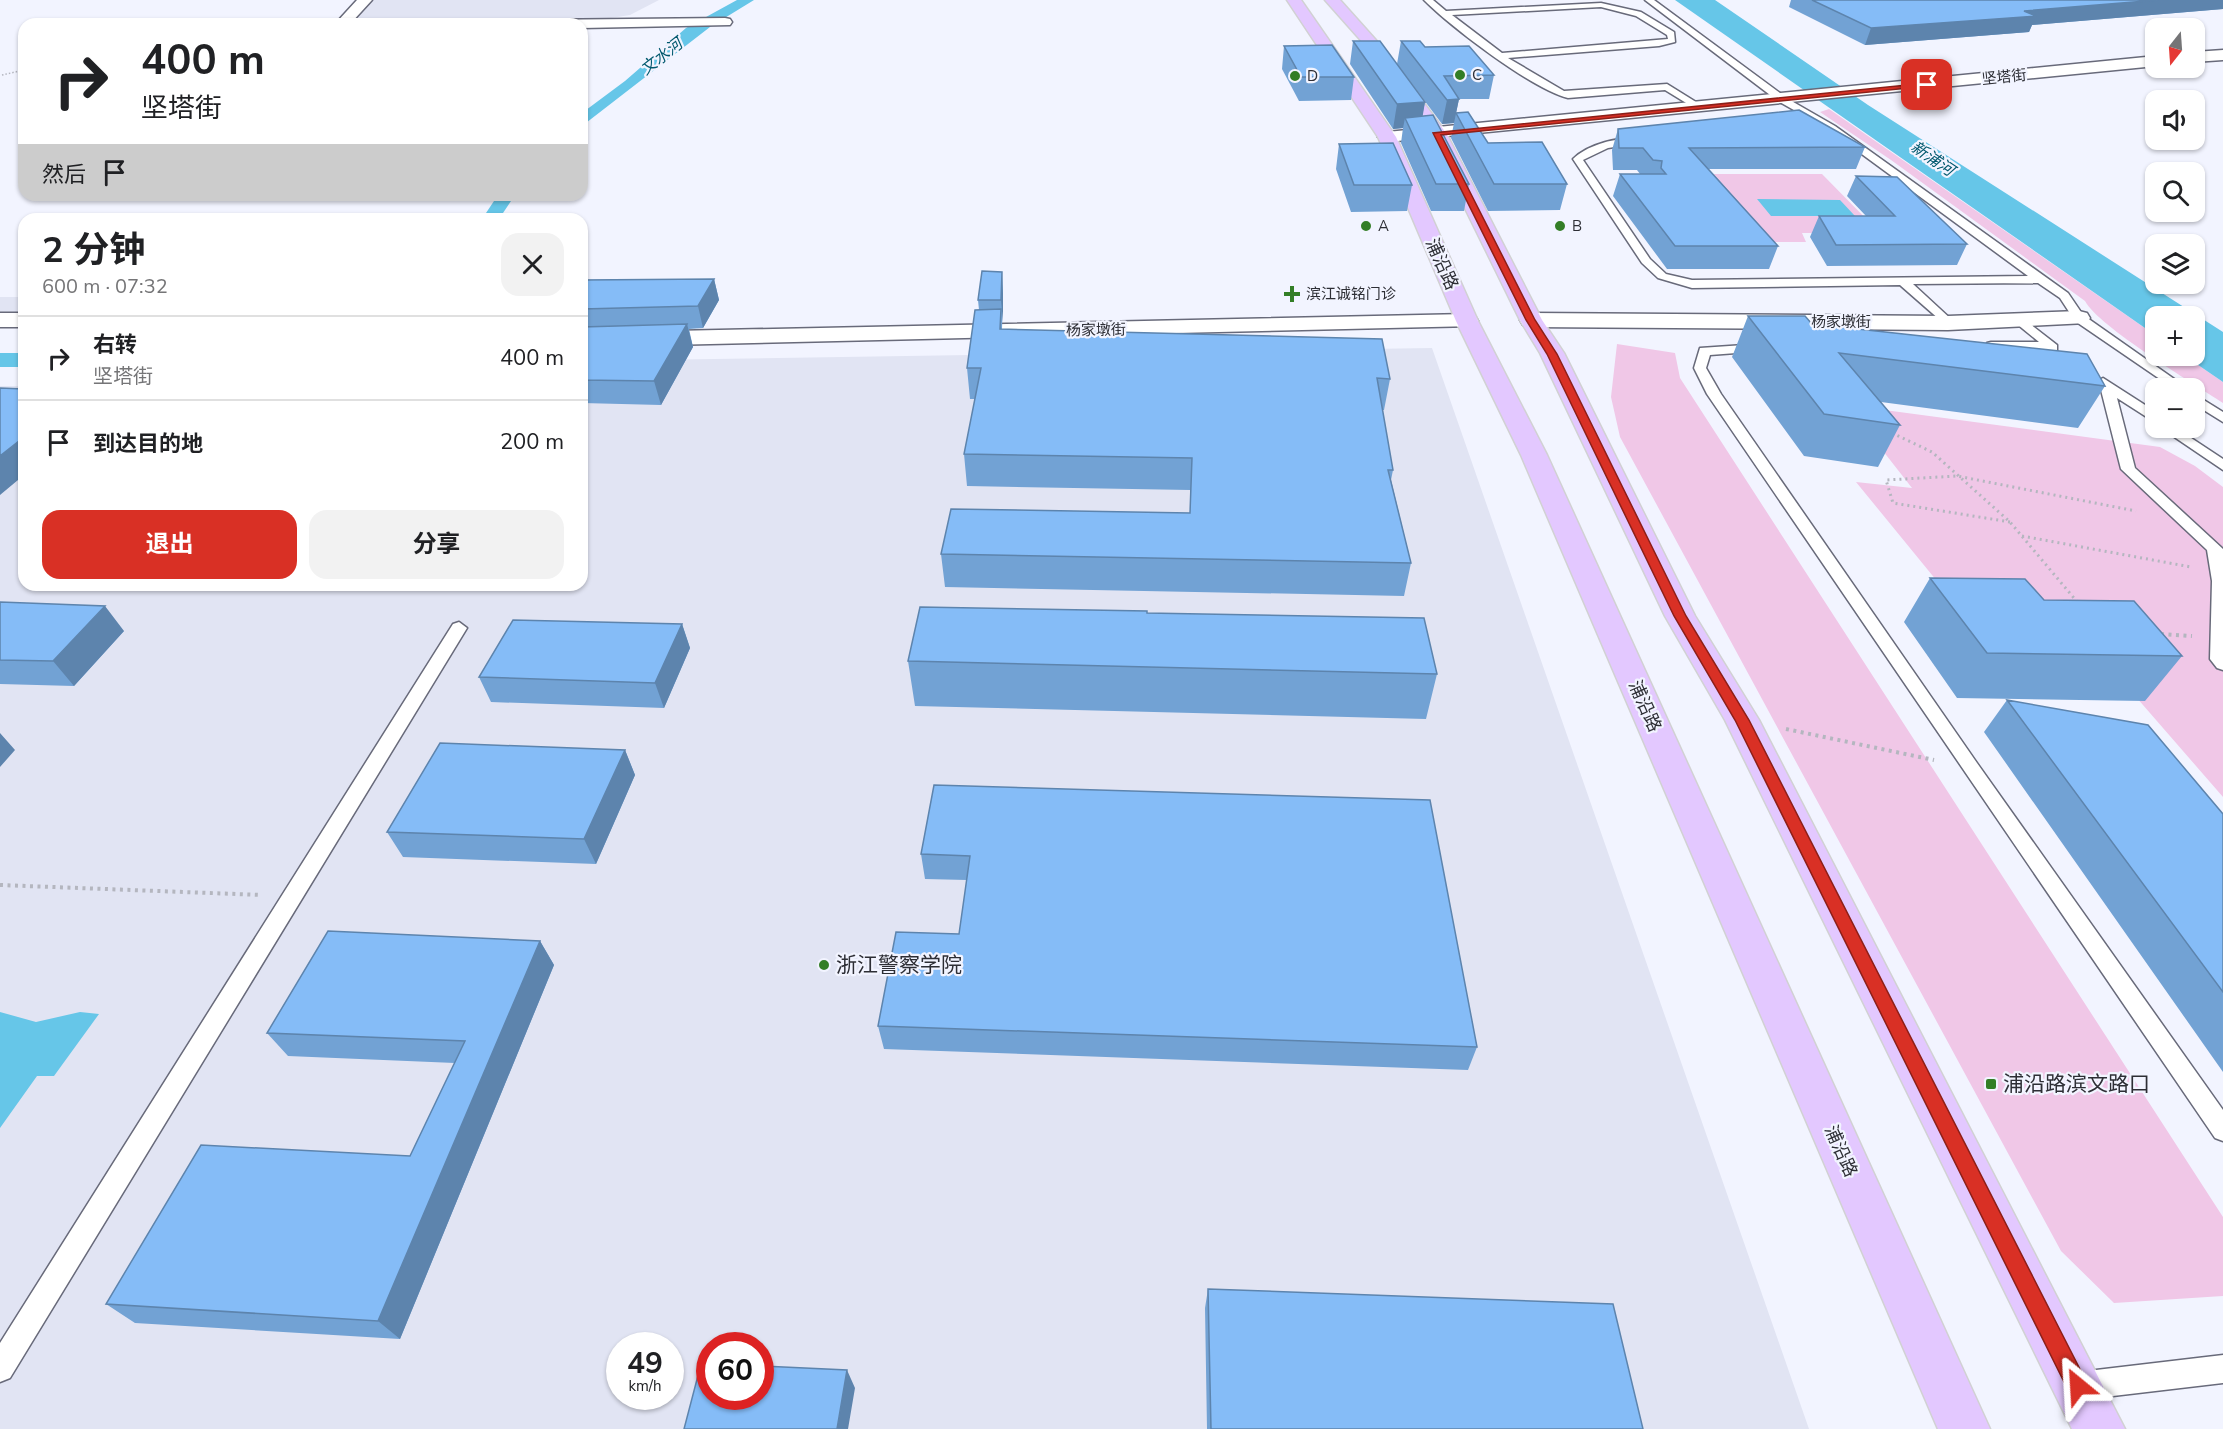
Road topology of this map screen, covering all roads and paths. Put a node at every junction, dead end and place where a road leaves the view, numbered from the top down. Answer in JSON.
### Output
{"nodes":[{"id":1,"x":365,"y":0,"type":"edge"},
{"id":2,"x":1294,"y":0,"type":"edge"},
{"id":3,"x":1332,"y":0,"type":"edge"},
{"id":4,"x":1428,"y":0,"type":"edge"},
{"id":5,"x":1649,"y":0,"type":"edge"},
{"id":6,"x":1444,"y":13,"type":"junction"},
{"id":7,"x":348,"y":18,"type":"edge"},
{"id":8,"x":724,"y":22,"type":"dead end"},
{"id":9,"x":588,"y":23,"type":"edge"},
{"id":10,"x":1526,"y":45,"type":"dead end"},
{"id":11,"x":1488,"y":47,"type":"junction"},
{"id":12,"x":2223,"y":54,"type":"edge"},
{"id":13,"x":1500,"y":56,"type":"junction"},
{"id":14,"x":2205,"y":56,"type":"edge"},
{"id":15,"x":2145,"y":62,"type":"edge"},
{"id":16,"x":18,"y":71,"type":"edge"},
{"id":17,"x":2,"y":75,"type":"dead end"},
{"id":18,"x":1783,"y":99,"type":"junction"},
{"id":19,"x":1699,"y":107,"type":"junction"},
{"id":20,"x":1818,"y":120,"type":"junction"},
{"id":21,"x":1795,"y":123,"type":"edge"},
{"id":22,"x":1437,"y":133,"type":"junction"},
{"id":23,"x":1386,"y":137,"type":"junction"},
{"id":24,"x":1646,"y":140,"type":"edge"},
{"id":25,"x":2040,"y":279,"type":"junction"},
{"id":26,"x":1903,"y":281,"type":"junction"},
{"id":27,"x":2079,"y":318,"type":"junction"},
{"id":28,"x":0,"y":320,"type":"edge"},
{"id":29,"x":18,"y":320,"type":"edge"},
{"id":30,"x":1531,"y":320,"type":"junction"},
{"id":31,"x":1467,"y":321,"type":"junction"},
{"id":32,"x":2021,"y":321,"type":"junction"},
{"id":33,"x":1948,"y":322,"type":"junction"},
{"id":34,"x":588,"y":340,"type":"edge"},
{"id":35,"x":1968,"y":346,"type":"edge"},
{"id":36,"x":1781,"y":348,"type":"edge"},
{"id":37,"x":2088,"y":372,"type":"edge"},
{"id":38,"x":2166,"y":378,"type":"edge"},
{"id":39,"x":2107,"y":386,"type":"junction"},
{"id":40,"x":2205,"y":406,"type":"edge"},
{"id":41,"x":2145,"y":412,"type":"edge"},
{"id":42,"x":2223,"y":418,"type":"edge"},
{"id":43,"x":1884,"y":429,"type":"edge"},
{"id":44,"x":2182,"y":438,"type":"edge"},
{"id":45,"x":2223,"y":466,"type":"edge"},
{"id":46,"x":1958,"y":476,"type":"junction"},
{"id":47,"x":2184,"y":521,"type":"junction"},
{"id":48,"x":2010,"y":522,"type":"junction"},
{"id":49,"x":2022,"y":536,"type":"junction"},
{"id":50,"x":2219,"y":572,"type":"junction"},
{"id":51,"x":2222,"y":591,"type":"edge"},
{"id":52,"x":2080,"y":606,"type":"edge"},
{"id":53,"x":459,"y":628,"type":"dead end"},
{"id":54,"x":2149,"y":634,"type":"edge"},
{"id":55,"x":2220,"y":637,"type":"junction"},
{"id":56,"x":2223,"y":664,"type":"edge"},
{"id":57,"x":1742,"y":720,"type":"junction"},
{"id":58,"x":1970,"y":768,"type":"junction"},
{"id":59,"x":0,"y":885,"type":"edge"},
{"id":60,"x":293,"y":896,"type":"junction"},
{"id":61,"x":2223,"y":1130,"type":"edge"},
{"id":62,"x":0,"y":1368,"type":"edge"},
{"id":63,"x":2223,"y":1369,"type":"edge"},
{"id":64,"x":2078,"y":1386,"type":"junction"},
{"id":65,"x":1964,"y":1429,"type":"edge"},
{"id":66,"x":2100,"y":1429,"type":"edge"}],
"edges":[{"from":1,"to":7,"type":"street"},
{"from":2,"to":23,"type":"main road","name":"浦沿路"},
{"from":3,"to":22,"type":"main road"},
{"from":4,"to":6,"type":"lane"},
{"from":5,"to":18,"type":"lane"},
{"from":6,"to":11,"type":"lane"},
{"from":6,"to":13,"type":"lane"},
{"from":8,"to":9,"type":"street"},
{"from":10,"to":11,"type":"lane"},
{"from":11,"to":13,"type":"lane"},
{"from":12,"to":14,"type":"street"},
{"from":13,"to":19,"type":"lane"},
{"from":15,"to":18,"type":"street","name":"坚塔街"},
{"from":16,"to":17,"type":"path"},
{"from":18,"to":19,"type":"street","name":"坚塔街"},
{"from":18,"to":20,"type":"lane"},
{"from":19,"to":22,"type":"street","name":"坚塔街"},
{"from":20,"to":21,"type":"lane"},
{"from":20,"to":25,"type":"lane"},
{"from":22,"to":23,"type":"street","name":"坚塔街"},
{"from":22,"to":30,"type":"main road"},
{"from":23,"to":31,"type":"main road","name":"浦沿路"},
{"from":24,"to":26,"type":"lane"},
{"from":25,"to":26,"type":"lane"},
{"from":25,"to":27,"type":"lane"},
{"from":26,"to":33,"type":"lane"},
{"from":27,"to":32,"type":"street","name":"杨家墩街"},
{"from":27,"to":38,"type":"lane"},
{"from":28,"to":29,"type":"street"},
{"from":30,"to":33,"type":"street","name":"杨家墩街"},
{"from":30,"to":57,"type":"main road"},
{"from":31,"to":34,"type":"street","name":"杨家墩街"},
{"from":31,"to":65,"type":"main road","name":"浦沿路"},
{"from":32,"to":33,"type":"street","name":"杨家墩街"},
{"from":32,"to":35,"type":"lane"},
{"from":36,"to":58,"type":"lane"},
{"from":37,"to":39,"type":"lane"},
{"from":39,"to":41,"type":"lane"},
{"from":39,"to":47,"type":"lane"},
{"from":40,"to":42,"type":"lane"},
{"from":43,"to":46,"type":"path"},
{"from":44,"to":45,"type":"lane"},
{"from":46,"to":47,"type":"path"},
{"from":46,"to":48,"type":"path"},
{"from":46,"to":48,"type":"path"},
{"from":47,"to":50,"type":"lane"},
{"from":48,"to":49,"type":"path"},
{"from":49,"to":50,"type":"path"},
{"from":49,"to":52,"type":"path"},
{"from":50,"to":51,"type":"lane"},
{"from":51,"to":55,"type":"lane"},
{"from":53,"to":60,"type":"lane"},
{"from":54,"to":55,"type":"path"},
{"from":55,"to":56,"type":"lane"},
{"from":57,"to":58,"type":"path"},
{"from":57,"to":64,"type":"main road"},
{"from":58,"to":61,"type":"lane"},
{"from":59,"to":60,"type":"path"},
{"from":60,"to":62,"type":"lane"},
{"from":63,"to":64,"type":"lane"},
{"from":64,"to":66,"type":"main road"}]}
